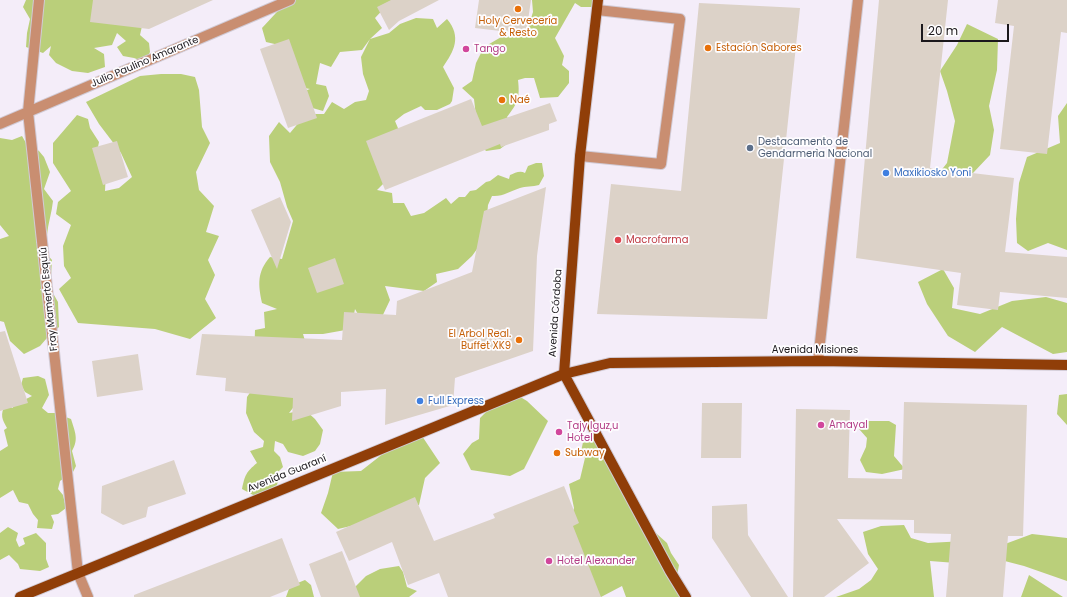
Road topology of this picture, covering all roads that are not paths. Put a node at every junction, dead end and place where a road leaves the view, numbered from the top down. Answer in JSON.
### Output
{"nodes":[{"id":1,"x":39,"y":0,"type":"edge"},
{"id":2,"x":290,"y":0,"type":"edge"},
{"id":3,"x":858,"y":0,"type":"edge"},
{"id":4,"x":597,"y":5,"type":"edge"},
{"id":5,"x":28,"y":112,"type":"junction"},
{"id":6,"x":0,"y":124,"type":"edge"},
{"id":7,"x":580,"y":156,"type":"junction"},
{"id":8,"x":818,"y":361,"type":"junction"},
{"id":9,"x":1067,"y":366,"type":"edge"},
{"id":10,"x":564,"y":374,"type":"junction"},
{"id":11,"x":78,"y":573,"type":"junction"},
{"id":12,"x":20,"y":597,"type":"edge"},
{"id":13,"x":88,"y":597,"type":"edge"},
{"id":14,"x":686,"y":597,"type":"edge"}],
"edges":[{"from":1,"to":5,"type":"street","name":"Fray Mamerto Esquiú"},
{"from":2,"to":5,"type":"street","name":"Julio Paulino Amarante"},
{"from":3,"to":8,"type":"street"},
{"from":4,"to":7,"type":"main road","name":"Avenida Córdoba"},
{"from":4,"to":7,"type":"street"},
{"from":5,"to":6,"type":"street","name":"Julio Paulino Amarante"},
{"from":5,"to":11,"type":"street","name":"Fray Mamerto Esquiú"},
{"from":7,"to":10,"type":"main road","name":"Avenida Córdoba"},
{"from":8,"to":9,"type":"main road","name":"Avenida Misiones"},
{"from":8,"to":10,"type":"main road","name":"Avenida Misiones"},
{"from":10,"to":11,"type":"main road","name":"Avenida Guaraní"},
{"from":10,"to":14,"type":"main road"},
{"from":11,"to":12,"type":"main road","name":"Avenida Guaraní"},
{"from":11,"to":13,"type":"street","name":"Fray Mamerto Esquiú"}]}
